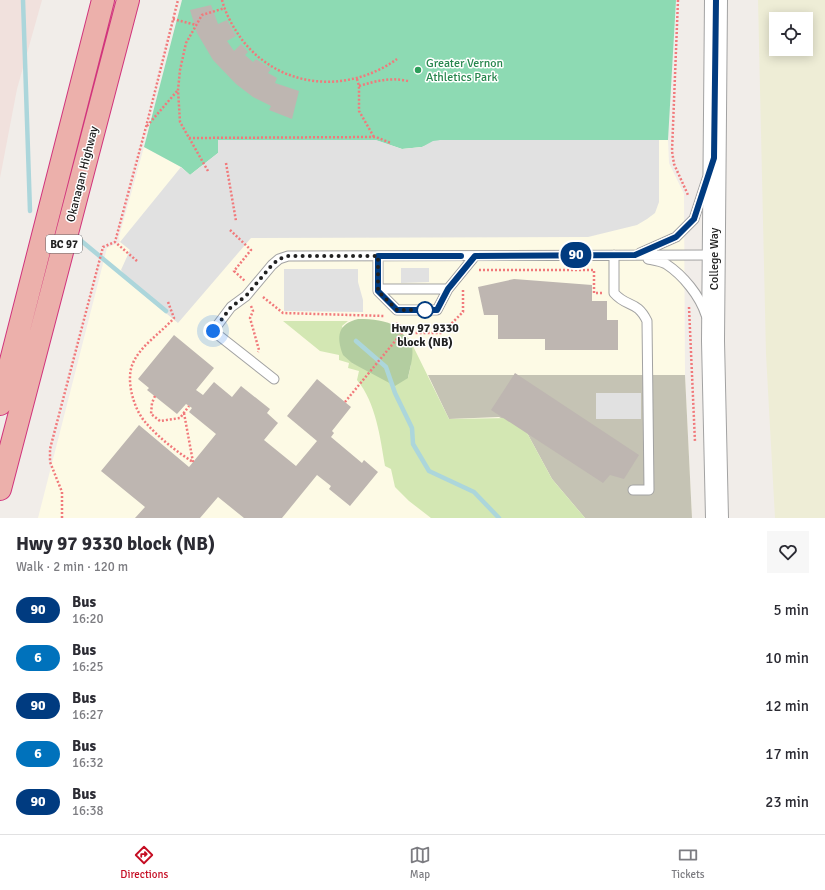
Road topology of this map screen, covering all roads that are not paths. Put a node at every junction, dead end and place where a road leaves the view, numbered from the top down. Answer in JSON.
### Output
{"nodes":[{"id":1,"x":103,"y":0,"type":"edge"},
{"id":2,"x":128,"y":0,"type":"edge"},
{"id":3,"x":716,"y":0,"type":"edge"},
{"id":4,"x":714,"y":158,"type":"junction"},
{"id":5,"x":614,"y":255,"type":"junction"},
{"id":6,"x":635,"y":255,"type":"junction"},
{"id":7,"x":714,"y":255,"type":"junction"},
{"id":8,"x":378,"y":256,"type":"junction"},
{"id":9,"x":475,"y":256,"type":"junction"},
{"id":10,"x":378,"y":289,"type":"junction"},
{"id":11,"x":448,"y":289,"type":"junction"},
{"id":12,"x":713,"y":340,"type":"junction"},
{"id":13,"x":274,"y":379,"type":"dead end"},
{"id":14,"x":0,"y":404,"type":"edge"},
{"id":15,"x":0,"y":488,"type":"edge"},
{"id":16,"x":633,"y":490,"type":"dead end"},
{"id":17,"x":717,"y":518,"type":"edge"}],
"edges":[{"from":1,"to":14,"type":"highway","name":"Okanagan Highway","number":"BC 97"},
{"from":2,"to":15,"type":"highway","name":"Okanagan Highway","number":"BC 97"},
{"from":3,"to":4,"type":"street","name":"College Way"},
{"from":4,"to":6,"type":"lane"},
{"from":4,"to":7,"type":"street","name":"College Way"},
{"from":5,"to":6,"type":"lane"},
{"from":5,"to":9,"type":"lane"},
{"from":5,"to":16,"type":"lane"},
{"from":6,"to":7,"type":"lane"},
{"from":6,"to":12,"type":"lane"},
{"from":7,"to":12,"type":"street","name":"College Way"},
{"from":8,"to":9,"type":"lane"},
{"from":8,"to":10,"type":"lane"},
{"from":8,"to":13,"type":"lane"},
{"from":9,"to":11,"type":"lane"},
{"from":10,"to":11,"type":"lane"},
{"from":10,"to":11,"type":"lane"},
{"from":12,"to":17,"type":"street","name":"College Way"}]}
